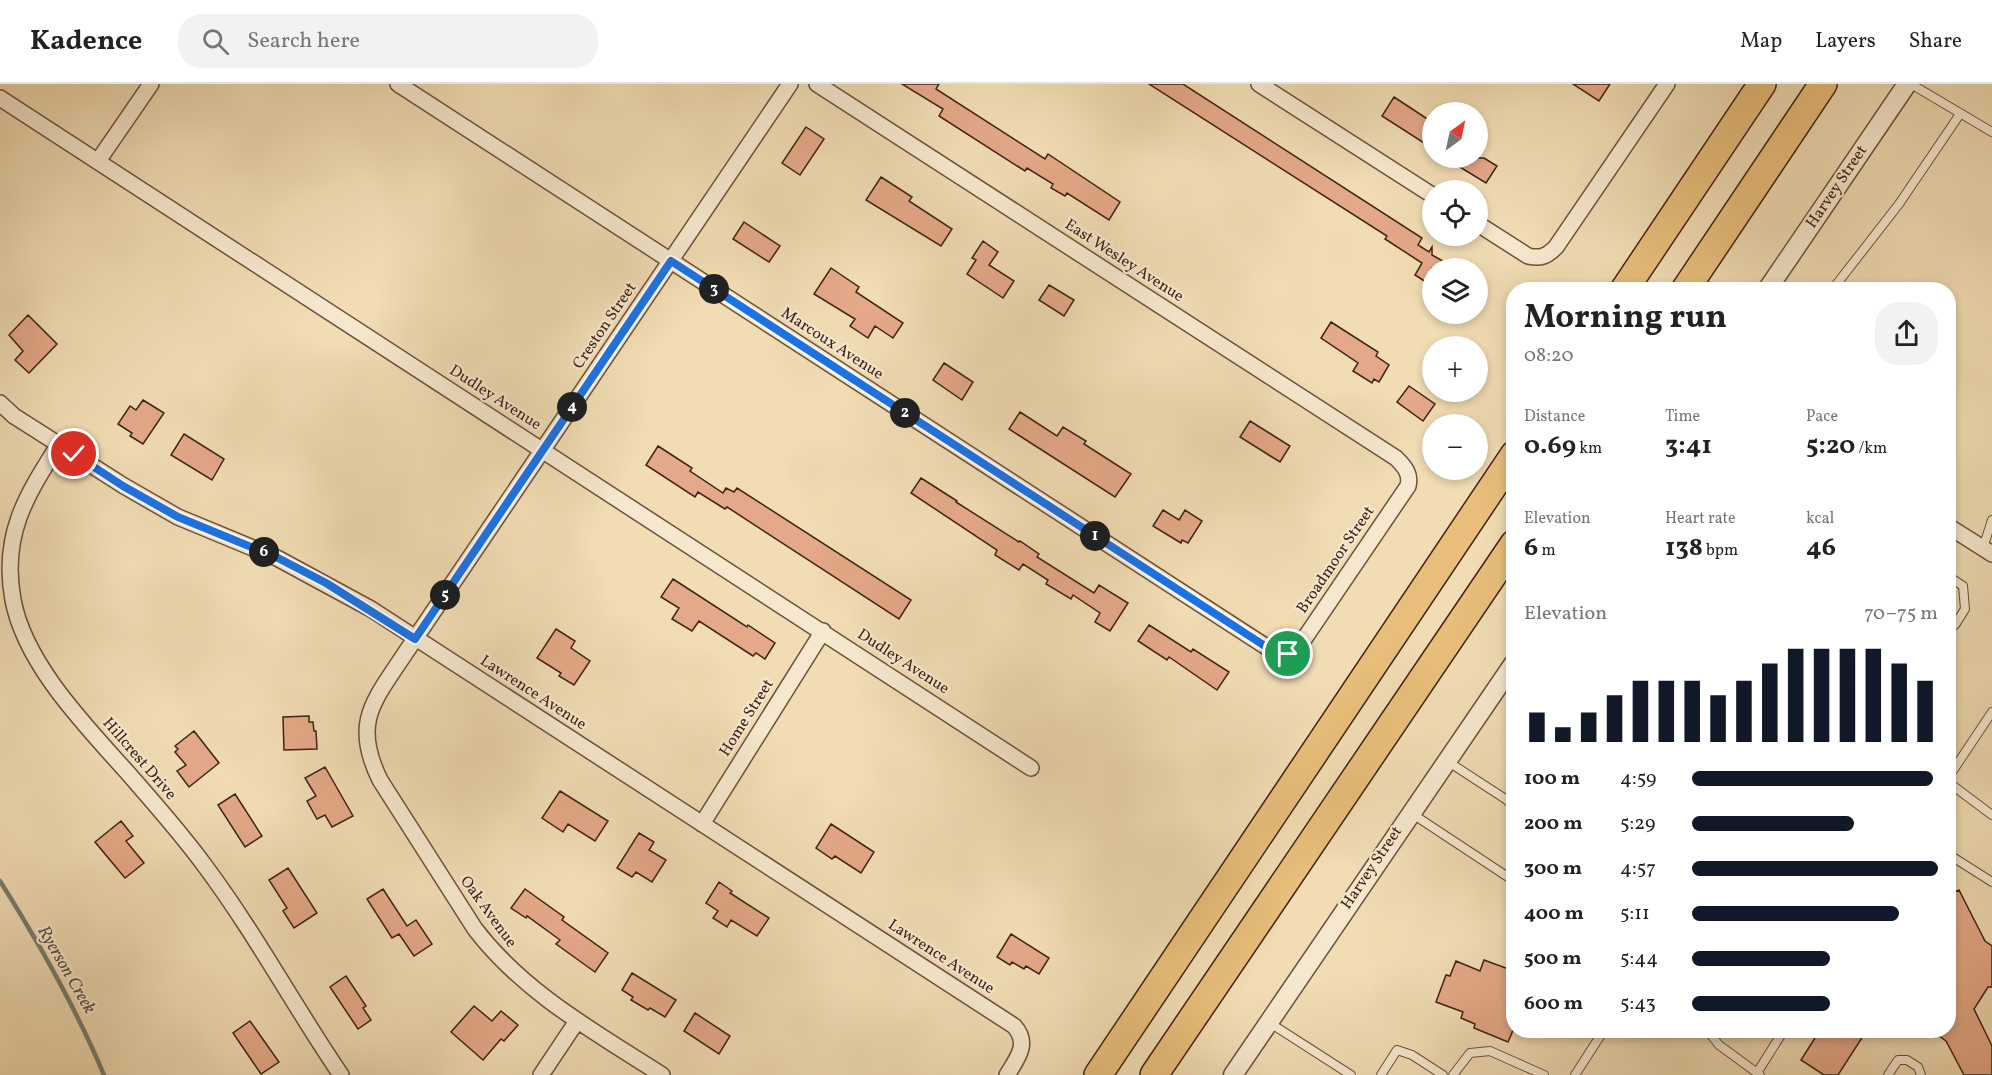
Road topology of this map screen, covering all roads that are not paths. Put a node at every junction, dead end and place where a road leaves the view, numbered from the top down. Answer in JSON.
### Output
{"nodes":[{"id":1,"x":151,"y":84,"type":"edge"},
{"id":2,"x":398,"y":84,"type":"edge"},
{"id":3,"x":790,"y":84,"type":"edge"},
{"id":4,"x":817,"y":84,"type":"edge"},
{"id":5,"x":1259,"y":84,"type":"edge"},
{"id":6,"x":1666,"y":84,"type":"edge"},
{"id":7,"x":1762,"y":84,"type":"edge"},
{"id":8,"x":1823,"y":84,"type":"edge"},
{"id":9,"x":1909,"y":84,"type":"edge"},
{"id":10,"x":0,"y":98,"type":"edge"},
{"id":11,"x":1960,"y":114,"type":"junction"},
{"id":12,"x":1992,"y":132,"type":"edge"},
{"id":13,"x":98,"y":161,"type":"junction"},
{"id":14,"x":1422,"y":189,"type":"edge"},
{"id":15,"x":1488,"y":230,"type":"edge"},
{"id":16,"x":671,"y":261,"type":"junction"},
{"id":17,"x":1629,"y":282,"type":"edge"},
{"id":18,"x":1690,"y":282,"type":"edge"},
{"id":19,"x":1773,"y":282,"type":"edge"},
{"id":20,"x":1838,"y":282,"type":"edge"},
{"id":21,"x":0,"y":403,"type":"edge"},
{"id":22,"x":59,"y":444,"type":"junction"},
{"id":23,"x":543,"y":450,"type":"junction"},
{"id":24,"x":1506,"y":467,"type":"edge"},
{"id":25,"x":1408,"y":472,"type":"joint"},
{"id":26,"x":1992,"y":520,"type":"edge"},
{"id":27,"x":1956,"y":531,"type":"edge"},
{"id":28,"x":1988,"y":551,"type":"edge"},
{"id":29,"x":1506,"y":556,"type":"edge"},
{"id":30,"x":1956,"y":581,"type":"edge"},
{"id":31,"x":1956,"y":623,"type":"edge"},
{"id":32,"x":823,"y":631,"type":"junction"},
{"id":33,"x":415,"y":639,"type":"junction"},
{"id":34,"x":1278,"y":652,"type":"joint"},
{"id":35,"x":1506,"y":674,"type":"edge"},
{"id":36,"x":1992,"y":712,"type":"edge"},
{"id":37,"x":366,"y":745,"type":"joint"},
{"id":38,"x":1446,"y":760,"type":"junction"},
{"id":39,"x":1956,"y":766,"type":"edge"},
{"id":40,"x":1031,"y":768,"type":"dead end"},
{"id":41,"x":1956,"y":788,"type":"edge"},
{"id":42,"x":1506,"y":799,"type":"edge"},
{"id":43,"x":1410,"y":813,"type":"junction"},
{"id":44,"x":1992,"y":815,"type":"edge"},
{"id":45,"x":702,"y":824,"type":"junction"},
{"id":46,"x":1956,"y":859,"type":"edge"},
{"id":47,"x":1506,"y":876,"type":"edge"},
{"id":48,"x":1992,"y":882,"type":"edge"},
{"id":49,"x":578,"y":1021,"type":"junction"},
{"id":50,"x":1269,"y":1022,"type":"junction"},
{"id":51,"x":1599,"y":1038,"type":"edge"},
{"id":52,"x":1714,"y":1038,"type":"edge"},
{"id":53,"x":1779,"y":1038,"type":"edge"},
{"id":54,"x":1758,"y":1074,"type":"edge"},
{"id":55,"x":341,"y":1075,"type":"edge"},
{"id":56,"x":541,"y":1075,"type":"edge"},
{"id":57,"x":663,"y":1075,"type":"edge"},
{"id":58,"x":1006,"y":1075,"type":"edge"},
{"id":59,"x":1098,"y":1075,"type":"edge"},
{"id":60,"x":1154,"y":1075,"type":"edge"},
{"id":61,"x":1233,"y":1075,"type":"edge"},
{"id":62,"x":1351,"y":1075,"type":"edge"},
{"id":63,"x":1381,"y":1075,"type":"edge"},
{"id":64,"x":1443,"y":1075,"type":"edge"},
{"id":65,"x":1453,"y":1075,"type":"edge"},
{"id":66,"x":1544,"y":1075,"type":"edge"},
{"id":67,"x":1575,"y":1075,"type":"edge"},
{"id":68,"x":1888,"y":1075,"type":"edge"},
{"id":69,"x":1921,"y":1075,"type":"edge"}],
"edges":[{"from":1,"to":13,"type":"street"},
{"from":2,"to":16,"type":"street","name":"Marcoux Avenue"},
{"from":3,"to":16,"type":"street","name":"Creston Street"},
{"from":4,"to":25,"type":"street","name":"East Wesley Avenue"},
{"from":5,"to":14,"type":"street"},
{"from":6,"to":15,"type":"street"},
{"from":7,"to":17,"type":"highway"},
{"from":8,"to":18,"type":"highway"},
{"from":9,"to":11,"type":"lane"},
{"from":9,"to":19,"type":"street","name":"Harvey Street"},
{"from":10,"to":13,"type":"street","name":"Dudley Avenue"},
{"from":11,"to":12,"type":"lane"},
{"from":11,"to":20,"type":"lane"},
{"from":13,"to":23,"type":"street","name":"Dudley Avenue"},
{"from":16,"to":23,"type":"street","name":"Creston Street"},
{"from":16,"to":34,"type":"street","name":"Marcoux Avenue"},
{"from":21,"to":22,"type":"street","name":"Lawrence Avenue"},
{"from":22,"to":33,"type":"street","name":"Lawrence Avenue"},
{"from":22,"to":55,"type":"street","name":"Hillcrest Drive"},
{"from":23,"to":32,"type":"street","name":"Dudley Avenue"},
{"from":23,"to":33,"type":"street","name":"Creston Street"},
{"from":24,"to":59,"type":"highway"},
{"from":25,"to":34,"type":"street","name":"Broadmoor Street"},
{"from":26,"to":28,"type":"lane"},
{"from":27,"to":28,"type":"street"},
{"from":29,"to":60,"type":"highway"},
{"from":30,"to":31,"type":"lane"},
{"from":32,"to":40,"type":"street","name":"Dudley Avenue"},
{"from":32,"to":45,"type":"street","name":"Home Street"},
{"from":33,"to":37,"type":"street","name":"Creston Street"},
{"from":33,"to":45,"type":"street","name":"Lawrence Avenue"},
{"from":35,"to":38,"type":"street","name":"Harvey Street"},
{"from":36,"to":39,"type":"lane"},
{"from":37,"to":49,"type":"street","name":"Oak Avenue"},
{"from":38,"to":42,"type":"lane"},
{"from":38,"to":43,"type":"street","name":"Harvey Street"},
{"from":41,"to":44,"type":"lane"},
{"from":43,"to":47,"type":"lane"},
{"from":43,"to":50,"type":"street","name":"Harvey Street"},
{"from":45,"to":58,"type":"street","name":"Lawrence Avenue"},
{"from":46,"to":48,"type":"lane"},
{"from":49,"to":56,"type":"street"},
{"from":49,"to":57,"type":"street","name":"Oak Avenue"},
{"from":50,"to":61,"type":"street","name":"Harvey Street"},
{"from":50,"to":62,"type":"lane"},
{"from":51,"to":67,"type":"lane"},
{"from":52,"to":54,"type":"lane"},
{"from":53,"to":54,"type":"lane"},
{"from":63,"to":64,"type":"lane"},
{"from":65,"to":66,"type":"lane"},
{"from":68,"to":69,"type":"lane"}]}
